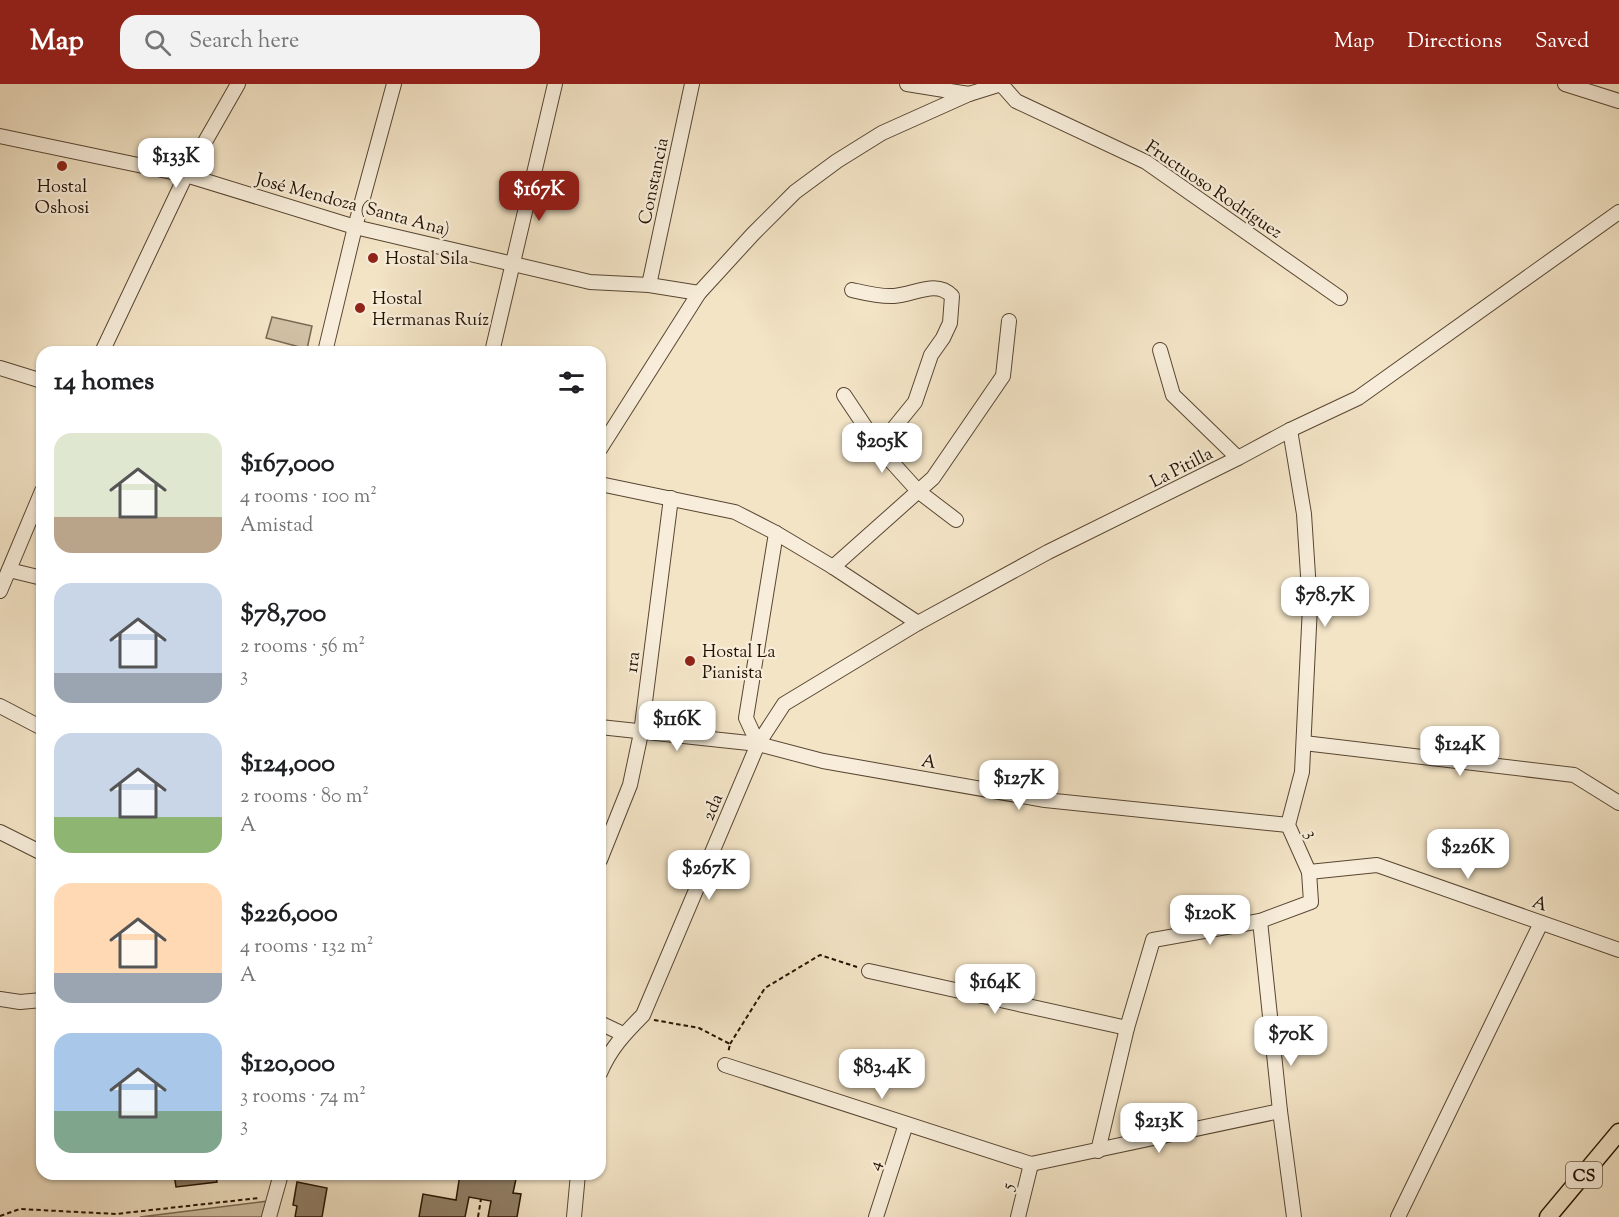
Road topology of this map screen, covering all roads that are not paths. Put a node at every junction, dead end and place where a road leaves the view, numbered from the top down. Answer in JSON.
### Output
{"nodes":[{"id":1,"x":238,"y":84,"type":"edge"},
{"id":2,"x":394,"y":84,"type":"edge"},
{"id":3,"x":555,"y":84,"type":"edge"},
{"id":4,"x":692,"y":84,"type":"edge"},
{"id":5,"x":907,"y":84,"type":"edge"},
{"id":6,"x":1001,"y":84,"type":"edge"},
{"id":7,"x":1565,"y":84,"type":"edge"},
{"id":8,"x":969,"y":94,"type":"junction"},
{"id":9,"x":1619,"y":102,"type":"edge"},
{"id":10,"x":0,"y":136,"type":"edge"},
{"id":11,"x":186,"y":175,"type":"junction"},
{"id":12,"x":1619,"y":212,"type":"edge"},
{"id":13,"x":355,"y":227,"type":"junction"},
{"id":14,"x":513,"y":264,"type":"junction"},
{"id":15,"x":649,"y":285,"type":"junction"},
{"id":16,"x":852,"y":290,"type":"dead end"},
{"id":17,"x":699,"y":293,"type":"junction"},
{"id":18,"x":1341,"y":298,"type":"dead end"},
{"id":19,"x":1009,"y":321,"type":"dead end"},
{"id":20,"x":105,"y":346,"type":"edge"},
{"id":21,"x":327,"y":346,"type":"edge"},
{"id":22,"x":493,"y":346,"type":"edge"},
{"id":23,"x":1160,"y":350,"type":"dead end"},
{"id":24,"x":0,"y":368,"type":"edge"},
{"id":25,"x":36,"y":379,"type":"edge"},
{"id":26,"x":844,"y":395,"type":"dead end"},
{"id":27,"x":1290,"y":430,"type":"junction"},
{"id":28,"x":606,"y":440,"type":"edge"},
{"id":29,"x":880,"y":449,"type":"junction"},
{"id":30,"x":1238,"y":458,"type":"junction"},
{"id":31,"x":606,"y":485,"type":"edge"},
{"id":32,"x":918,"y":491,"type":"junction"},
{"id":33,"x":671,"y":498,"type":"junction"},
{"id":34,"x":36,"y":505,"type":"edge"},
{"id":35,"x":956,"y":520,"type":"dead end"},
{"id":36,"x":776,"y":533,"type":"junction"},
{"id":37,"x":833,"y":567,"type":"junction"},
{"id":38,"x":9,"y":570,"type":"junction"},
{"id":39,"x":36,"y":577,"type":"edge"},
{"id":40,"x":0,"y":591,"type":"edge"},
{"id":41,"x":918,"y":623,"type":"junction"},
{"id":42,"x":0,"y":706,"type":"edge"},
{"id":43,"x":36,"y":725,"type":"edge"},
{"id":44,"x":606,"y":729,"type":"edge"},
{"id":45,"x":641,"y":733,"type":"junction"},
{"id":46,"x":1304,"y":743,"type":"junction"},
{"id":47,"x":758,"y":744,"type":"junction"},
{"id":48,"x":1619,"y":803,"type":"edge"},
{"id":49,"x":1288,"y":825,"type":"junction"},
{"id":50,"x":0,"y":832,"type":"edge"},
{"id":51,"x":606,"y":845,"type":"edge"},
{"id":52,"x":36,"y":850,"type":"edge"},
{"id":53,"x":1309,"y":872,"type":"junction"},
{"id":54,"x":1260,"y":921,"type":"junction"},
{"id":55,"x":1541,"y":923,"type":"junction"},
{"id":56,"x":1619,"y":950,"type":"edge"},
{"id":57,"x":869,"y":971,"type":"road end"},
{"id":58,"x":0,"y":999,"type":"edge"},
{"id":59,"x":36,"y":1001,"type":"edge"},
{"id":60,"x":606,"y":1026,"type":"edge"},
{"id":61,"x":1127,"y":1028,"type":"junction"},
{"id":62,"x":624,"y":1034,"type":"junction"},
{"id":63,"x":606,"y":1060,"type":"edge"},
{"id":64,"x":725,"y":1065,"type":"road end"},
{"id":65,"x":1280,"y":1111,"type":"junction"},
{"id":66,"x":906,"y":1124,"type":"junction"},
{"id":67,"x":1619,"y":1132,"type":"edge"},
{"id":68,"x":1098,"y":1151,"type":"junction"},
{"id":69,"x":1031,"y":1164,"type":"junction"},
{"id":70,"x":279,"y":1180,"type":"edge"},
{"id":71,"x":577,"y":1180,"type":"edge"},
{"id":72,"x":269,"y":1217,"type":"edge"},
{"id":73,"x":574,"y":1217,"type":"edge"},
{"id":74,"x":876,"y":1217,"type":"edge"},
{"id":75,"x":1018,"y":1217,"type":"edge"},
{"id":76,"x":1294,"y":1217,"type":"edge"},
{"id":77,"x":1398,"y":1217,"type":"edge"},
{"id":78,"x":1548,"y":1217,"type":"edge"}],
"edges":[{"from":1,"to":11,"type":"street"},
{"from":2,"to":13,"type":"street"},
{"from":3,"to":14,"type":"street"},
{"from":4,"to":15,"type":"street","name":"Constancia"},
{"from":5,"to":8,"type":"street"},
{"from":6,"to":8,"type":"street"},
{"from":6,"to":18,"type":"street","name":"Fructuoso Rodríguez"},
{"from":7,"to":9,"type":"street"},
{"from":8,"to":17,"type":"street"},
{"from":10,"to":11,"type":"street","name":"José Mendoza (Santa Ana)"},
{"from":11,"to":13,"type":"street","name":"José Mendoza (Santa Ana)"},
{"from":11,"to":20,"type":"street"},
{"from":12,"to":27,"type":"street","name":"La Pitilla"},
{"from":13,"to":14,"type":"street","name":"José Mendoza (Santa Ana)"},
{"from":13,"to":21,"type":"street"},
{"from":14,"to":15,"type":"street","name":"José Mendoza (Santa Ana)"},
{"from":14,"to":22,"type":"street"},
{"from":15,"to":17,"type":"street","name":"José Mendoza (Santa Ana)"},
{"from":16,"to":29,"type":"street"},
{"from":17,"to":28,"type":"street"},
{"from":19,"to":32,"type":"street"},
{"from":23,"to":30,"type":"street"},
{"from":24,"to":25,"type":"street"},
{"from":26,"to":29,"type":"street"},
{"from":27,"to":30,"type":"street","name":"La Pitilla"},
{"from":27,"to":46,"type":"street","name":"3"},
{"from":29,"to":32,"type":"street"},
{"from":30,"to":41,"type":"street","name":"La Pitilla"},
{"from":31,"to":33,"type":"street"},
{"from":32,"to":35,"type":"street"},
{"from":32,"to":37,"type":"street"},
{"from":33,"to":36,"type":"street"},
{"from":33,"to":45,"type":"street","name":"1ra"},
{"from":34,"to":38,"type":"street"},
{"from":36,"to":37,"type":"street"},
{"from":36,"to":47,"type":"street"},
{"from":37,"to":41,"type":"street"},
{"from":38,"to":39,"type":"street"},
{"from":38,"to":40,"type":"street"},
{"from":41,"to":47,"type":"street","name":"La Pitilla"},
{"from":42,"to":43,"type":"street"},
{"from":44,"to":45,"type":"street","name":"A"},
{"from":45,"to":47,"type":"street","name":"A"},
{"from":45,"to":51,"type":"street","name":"1ra"},
{"from":46,"to":48,"type":"street"},
{"from":46,"to":49,"type":"street","name":"3"},
{"from":47,"to":49,"type":"street","name":"A"},
{"from":47,"to":62,"type":"street","name":"2da"},
{"from":49,"to":53,"type":"street","name":"3"},
{"from":50,"to":52,"type":"street"},
{"from":53,"to":54,"type":"street","name":"3"},
{"from":53,"to":55,"type":"street","name":"A"},
{"from":54,"to":61,"type":"street"},
{"from":54,"to":65,"type":"street"},
{"from":55,"to":56,"type":"street","name":"A"},
{"from":55,"to":77,"type":"street"},
{"from":57,"to":61,"type":"street"},
{"from":58,"to":59,"type":"street"},
{"from":60,"to":62,"type":"street"},
{"from":61,"to":68,"type":"street"},
{"from":62,"to":63,"type":"street","name":"2da"},
{"from":64,"to":66,"type":"street"},
{"from":65,"to":68,"type":"street"},
{"from":65,"to":76,"type":"street"},
{"from":66,"to":69,"type":"street"},
{"from":66,"to":74,"type":"street","name":"4"},
{"from":67,"to":78,"type":"main road","number":"CS"},
{"from":68,"to":69,"type":"street"},
{"from":69,"to":75,"type":"street","name":"5"},
{"from":70,"to":72,"type":"street"},
{"from":71,"to":73,"type":"street"}]}
